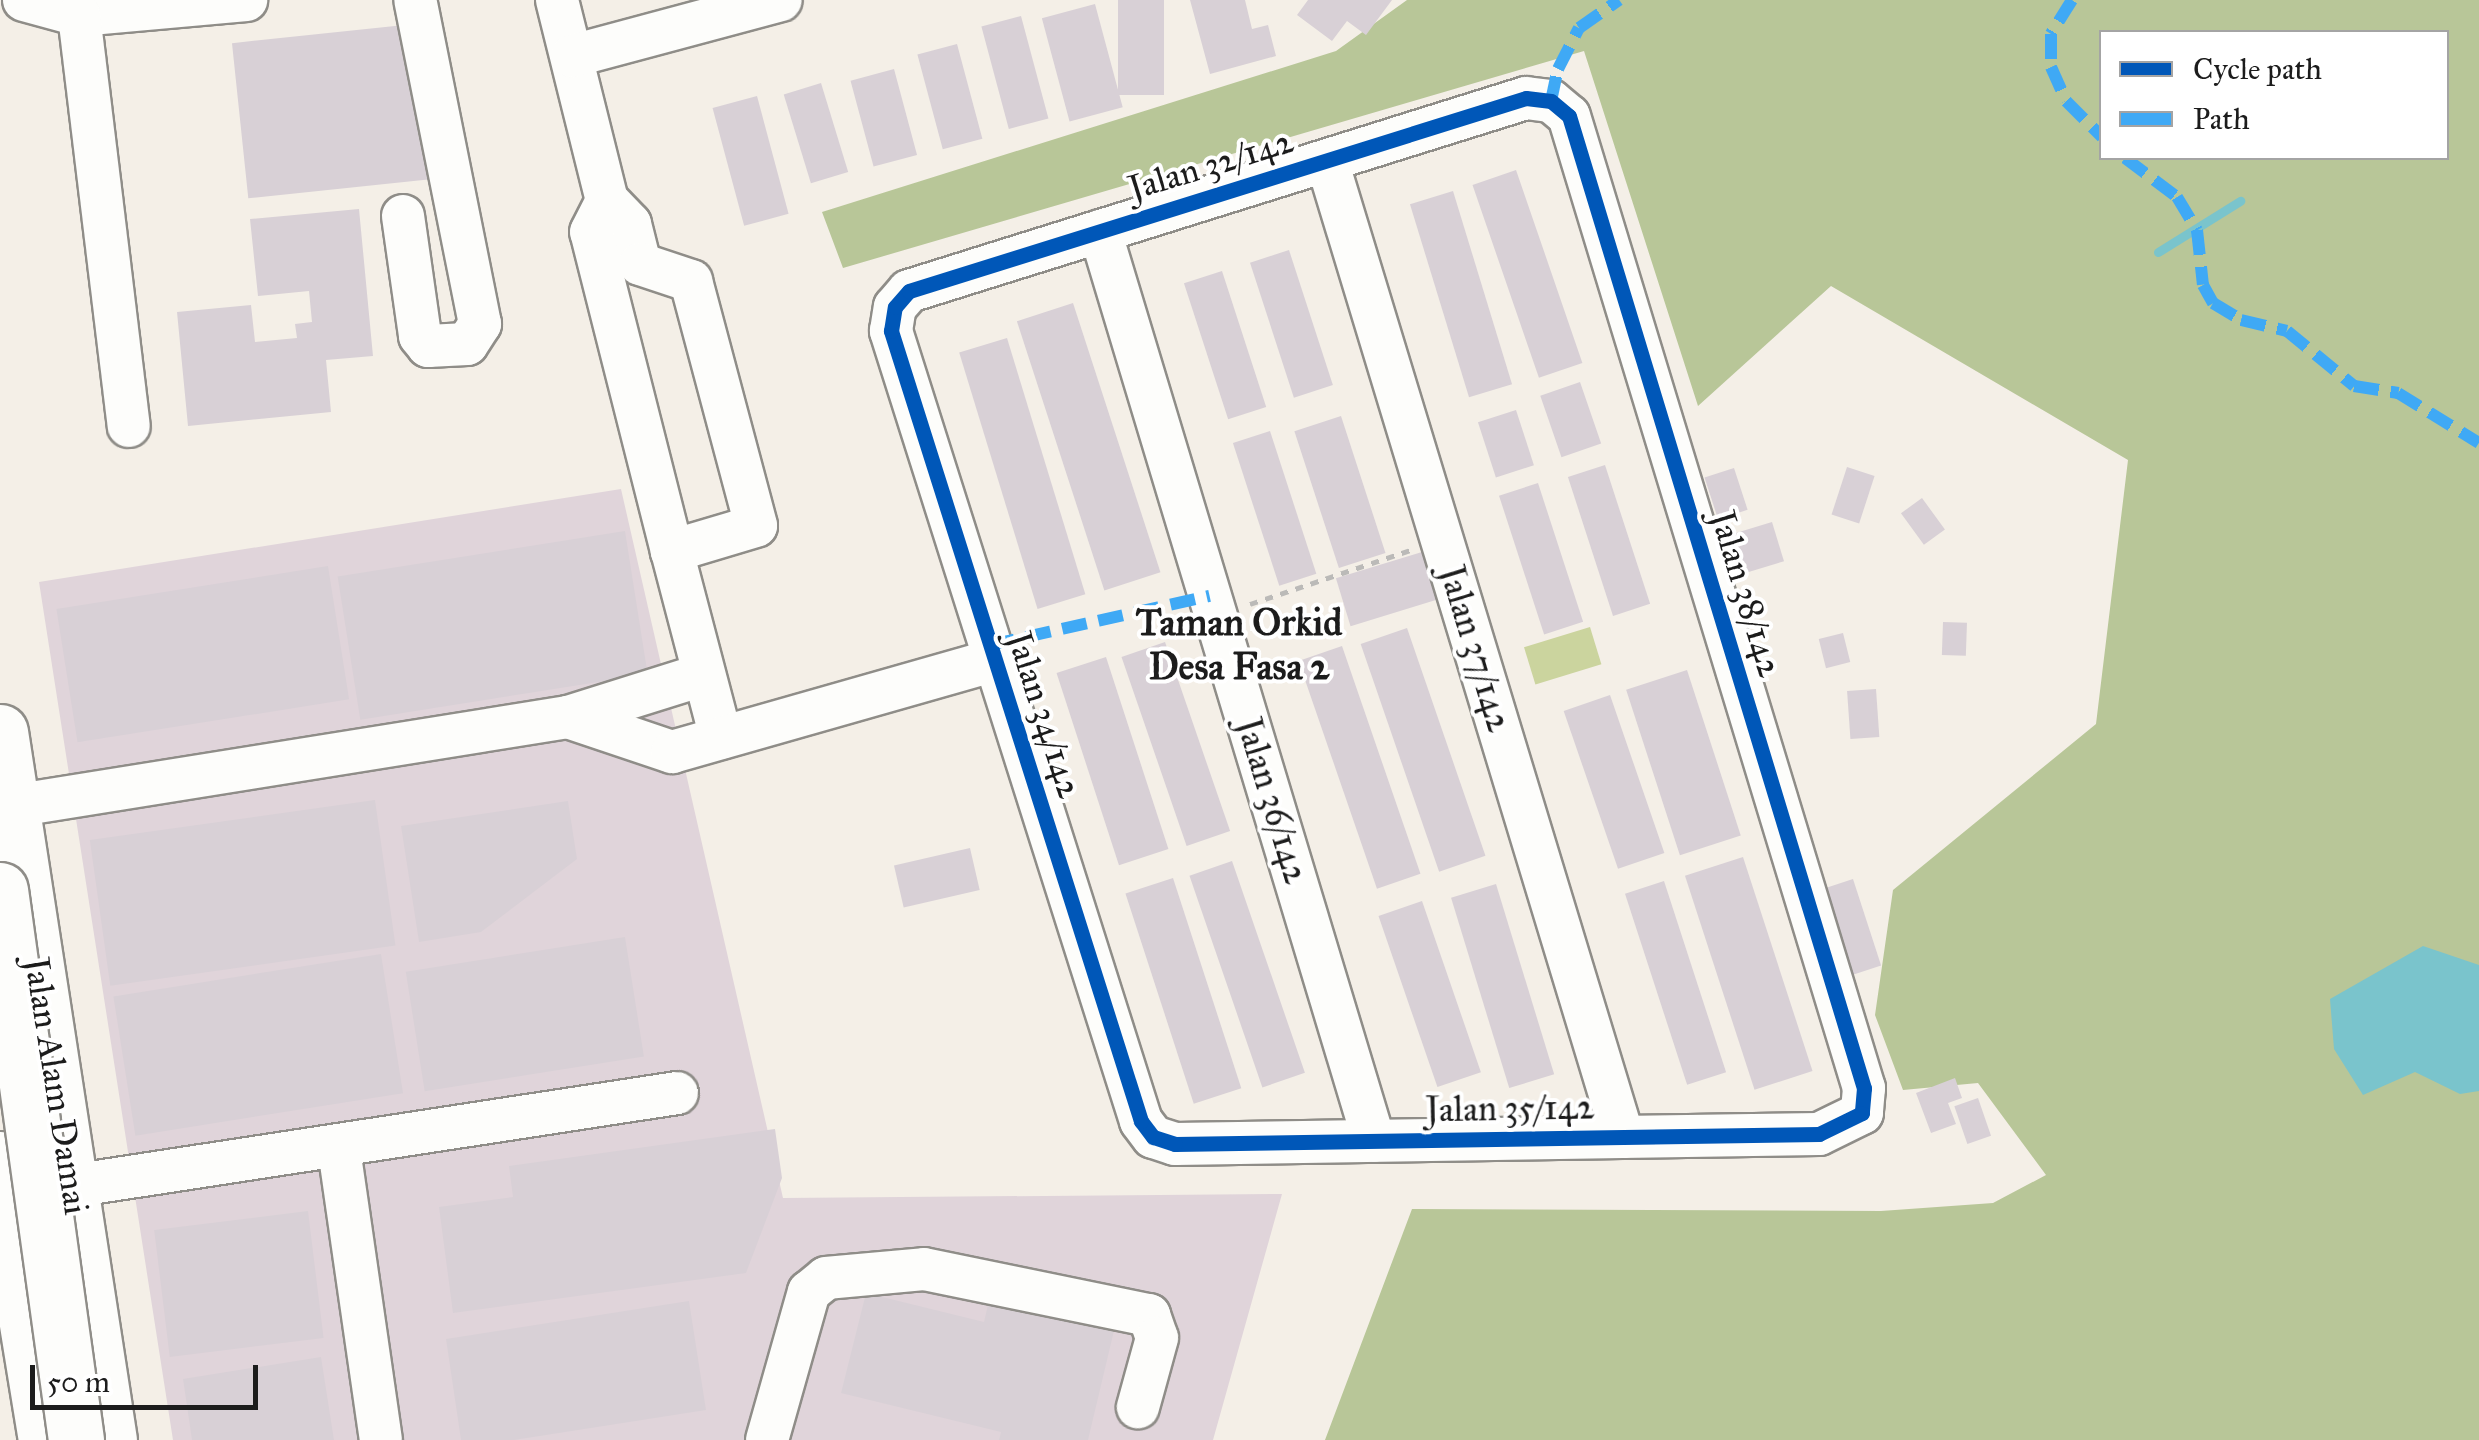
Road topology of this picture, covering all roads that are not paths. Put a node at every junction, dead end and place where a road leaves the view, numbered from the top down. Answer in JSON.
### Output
{"nodes":[{"id":1,"x":24,"y":0,"type":"edge"},
{"id":2,"x":246,"y":0,"type":"edge"},
{"id":3,"x":416,"y":0,"type":"edge"},
{"id":4,"x":558,"y":0,"type":"edge"},
{"id":5,"x":781,"y":0,"type":"edge"},
{"id":6,"x":79,"y":14,"type":"junction"},
{"id":7,"x":572,"y":56,"type":"junction"},
{"id":8,"x":1551,"y":101,"type":"joint"},
{"id":9,"x":1327,"y":160,"type":"junction"},
{"id":10,"x":606,"y":200,"type":"junction"},
{"id":11,"x":403,"y":216,"type":"dead end"},
{"id":12,"x":1100,"y":231,"type":"junction"},
{"id":13,"x":895,"y":306,"type":"joint"},
{"id":14,"x":129,"y":426,"type":"dead end"},
{"id":15,"x":672,"y":551,"type":"junction"},
{"id":16,"x":995,"y":660,"type":"junction"},
{"id":17,"x":702,"y":675,"type":"junction"},
{"id":18,"x":568,"y":717,"type":"junction"},
{"id":19,"x":0,"y":732,"type":"edge"},
{"id":20,"x":721,"y":738,"type":"junction"},
{"id":21,"x":6,"y":807,"type":"edge"},
{"id":22,"x":0,"y":890,"type":"edge"},
{"id":23,"x":677,"y":1093,"type":"dead end"},
{"id":24,"x":1862,"y":1113,"type":"joint"},
{"id":25,"x":1623,"y":1137,"type":"junction"},
{"id":26,"x":1153,"y":1138,"type":"joint"},
{"id":27,"x":1374,"y":1141,"type":"junction"},
{"id":28,"x":338,"y":1149,"type":"junction"},
{"id":29,"x":0,"y":1159,"type":"edge"},
{"id":30,"x":71,"y":1186,"type":"junction"},
{"id":31,"x":1138,"y":1406,"type":"dead end"},
{"id":32,"x":46,"y":1440,"type":"edge"},
{"id":33,"x":76,"y":1440,"type":"edge"},
{"id":34,"x":109,"y":1440,"type":"edge"},
{"id":35,"x":380,"y":1440,"type":"edge"},
{"id":36,"x":768,"y":1440,"type":"edge"}],
"edges":[{"from":1,"to":6,"type":"street"},
{"from":2,"to":6,"type":"street"},
{"from":3,"to":11,"type":"street"},
{"from":4,"to":7,"type":"street"},
{"from":5,"to":7,"type":"street"},
{"from":6,"to":14,"type":"street"},
{"from":7,"to":10,"type":"street"},
{"from":8,"to":9,"type":"street","name":"Jalan 32/142"},
{"from":8,"to":24,"type":"street","name":"Jalan 38/142"},
{"from":9,"to":12,"type":"street","name":"Jalan 32/142"},
{"from":9,"to":25,"type":"street","name":"Jalan 37/142"},
{"from":10,"to":15,"type":"street"},
{"from":10,"to":15,"type":"street"},
{"from":12,"to":13,"type":"street","name":"Jalan 32/142"},
{"from":12,"to":27,"type":"street","name":"Jalan 36/142"},
{"from":13,"to":16,"type":"street","name":"Jalan 34/142"},
{"from":15,"to":17,"type":"street"},
{"from":16,"to":20,"type":"street"},
{"from":16,"to":26,"type":"street","name":"Jalan 34/142"},
{"from":17,"to":18,"type":"street"},
{"from":17,"to":20,"type":"street"},
{"from":18,"to":20,"type":"street"},
{"from":18,"to":21,"type":"street"},
{"from":19,"to":21,"type":"main road","name":"Jalan Alam Damai"},
{"from":21,"to":30,"type":"main road","name":"Jalan Alam Damai"},
{"from":22,"to":33,"type":"main road","bridge":true},
{"from":23,"to":28,"type":"street"},
{"from":24,"to":25,"type":"street","name":"Jalan 35/142"},
{"from":25,"to":27,"type":"street","name":"Jalan 35/142"},
{"from":26,"to":27,"type":"street","name":"Jalan 35/142"},
{"from":28,"to":30,"type":"street"},
{"from":28,"to":35,"type":"street"},
{"from":29,"to":32,"type":"main road","name":"Jalan Alam Damai"},
{"from":30,"to":34,"type":"main road","name":"Jalan Alam Damai"},
{"from":31,"to":36,"type":"street"}]}
